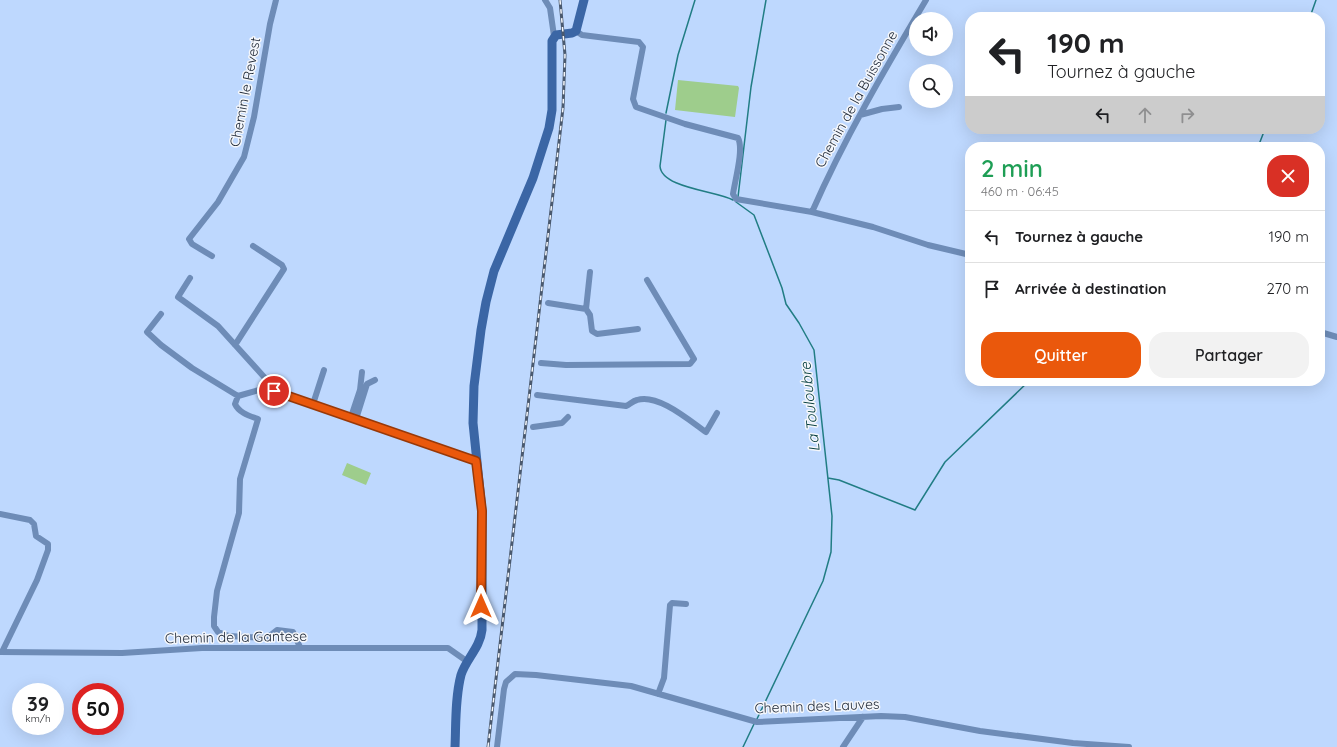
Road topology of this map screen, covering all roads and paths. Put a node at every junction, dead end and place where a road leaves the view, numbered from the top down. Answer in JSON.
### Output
{"nodes":[{"id":1,"x":276,"y":0,"type":"edge"},
{"id":2,"x":546,"y":0,"type":"edge"},
{"id":3,"x":584,"y":0,"type":"edge"},
{"id":4,"x":926,"y":0,"type":"edge"},
{"id":5,"x":576,"y":31,"type":"junction"},
{"id":6,"x":554,"y":36,"type":"junction"},
{"id":7,"x":899,"y":107,"type":"dead end"},
{"id":8,"x":860,"y":115,"type":"junction"},
{"id":9,"x":812,"y":212,"type":"junction"},
{"id":10,"x":253,"y":246,"type":"dead end"},
{"id":11,"x":965,"y":254,"type":"edge"},
{"id":12,"x":212,"y":256,"type":"dead end"},
{"id":13,"x":590,"y":272,"type":"dead end"},
{"id":14,"x":190,"y":278,"type":"dead end"},
{"id":15,"x":647,"y":280,"type":"dead end"},
{"id":16,"x":548,"y":303,"type":"dead end"},
{"id":17,"x":586,"y":309,"type":"junction"},
{"id":18,"x":161,"y":314,"type":"dead end"},
{"id":19,"x":638,"y":330,"type":"dead end"},
{"id":20,"x":1325,"y":333,"type":"edge"},
{"id":21,"x":1337,"y":337,"type":"edge"},
{"id":22,"x":235,"y":345,"type":"junction"},
{"id":23,"x":540,"y":363,"type":"dead end"},
{"id":24,"x":324,"y":370,"type":"dead end"},
{"id":25,"x":362,"y":372,"type":"dead end"},
{"id":26,"x":375,"y":380,"type":"dead end"},
{"id":27,"x":266,"y":388,"type":"junction"},
{"id":28,"x":537,"y":395,"type":"dead end"},
{"id":29,"x":238,"y":396,"type":"junction"},
{"id":30,"x":313,"y":404,"type":"junction"},
{"id":31,"x":717,"y":413,"type":"dead end"},
{"id":32,"x":568,"y":417,"type":"dead end"},
{"id":33,"x":353,"y":418,"type":"junction"},
{"id":34,"x":533,"y":426,"type":"dead end"},
{"id":35,"x":476,"y":461,"type":"junction"},
{"id":36,"x":0,"y":514,"type":"edge"},
{"id":37,"x":686,"y":604,"type":"dead end"},
{"id":38,"x":300,"y":647,"type":"junction"},
{"id":39,"x":1,"y":652,"type":"edge"},
{"id":40,"x":468,"y":662,"type":"junction"},
{"id":41,"x":658,"y":694,"type":"junction"},
{"id":42,"x":863,"y":717,"type":"junction"},
{"id":43,"x":455,"y":747,"type":"edge"},
{"id":44,"x":497,"y":747,"type":"edge"},
{"id":45,"x":843,"y":747,"type":"edge"},
{"id":46,"x":1129,"y":747,"type":"edge"}],
"edges":[{"from":1,"to":12,"type":"street","name":"Chemin le Revest"},
{"from":2,"to":6,"type":"street"},
{"from":3,"to":5,"type":"main road"},
{"from":4,"to":8,"type":"street","name":"Chemin de la Buissonne"},
{"from":5,"to":6,"type":"main road"},
{"from":5,"to":9,"type":"street"},
{"from":6,"to":35,"type":"main road"},
{"from":7,"to":8,"type":"street"},
{"from":8,"to":9,"type":"street","name":"Chemin de la Buissonne"},
{"from":9,"to":11,"type":"street"},
{"from":10,"to":22,"type":"street"},
{"from":13,"to":17,"type":"street"},
{"from":14,"to":22,"type":"street"},
{"from":15,"to":23,"type":"street"},
{"from":16,"to":17,"type":"street"},
{"from":17,"to":19,"type":"street"},
{"from":18,"to":29,"type":"street"},
{"from":20,"to":21,"type":"street"},
{"from":22,"to":27,"type":"street"},
{"from":24,"to":30,"type":"street"},
{"from":25,"to":33,"type":"street"},
{"from":26,"to":33,"type":"street"},
{"from":27,"to":29,"type":"street"},
{"from":27,"to":30,"type":"street"},
{"from":28,"to":31,"type":"street"},
{"from":29,"to":38,"type":"street"},
{"from":30,"to":33,"type":"street"},
{"from":32,"to":34,"type":"street"},
{"from":33,"to":35,"type":"street"},
{"from":35,"to":40,"type":"main road"},
{"from":36,"to":39,"type":"street"},
{"from":37,"to":41,"type":"street"},
{"from":38,"to":39,"type":"street","name":"Chemin de la Gantese"},
{"from":38,"to":40,"type":"street","name":"Chemin de la Gantese"},
{"from":40,"to":43,"type":"main road"},
{"from":41,"to":42,"type":"street","name":"Chemin des Lauves"},
{"from":41,"to":44,"type":"street","name":"Chemin des Lauves"},
{"from":42,"to":45,"type":"street"},
{"from":42,"to":46,"type":"street","name":"Chemin des Lauves"}]}
